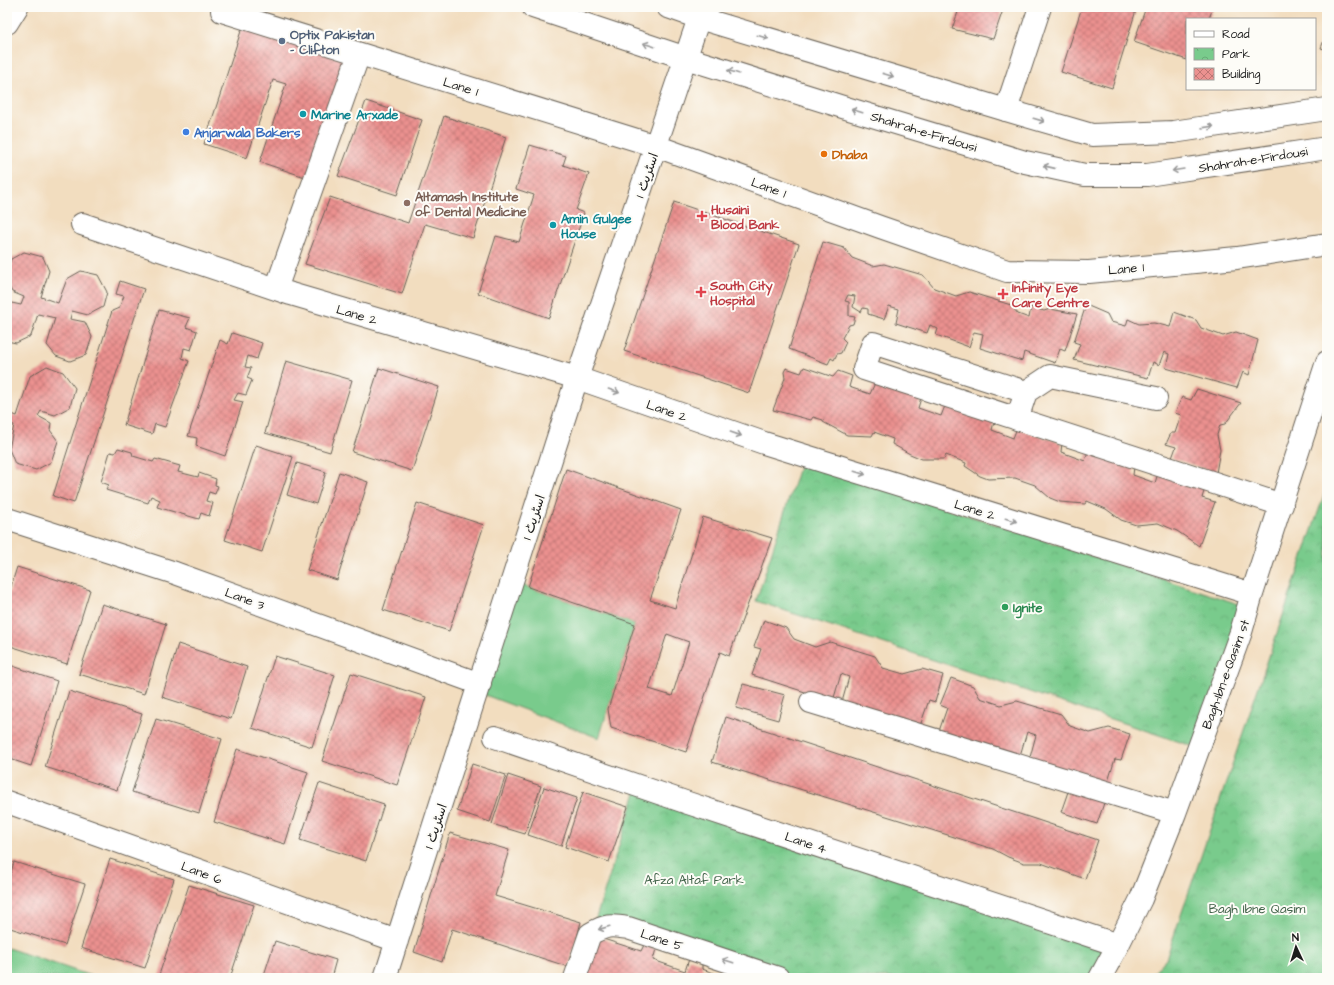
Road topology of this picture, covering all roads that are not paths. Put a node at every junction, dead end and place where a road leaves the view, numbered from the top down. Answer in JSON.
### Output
{"nodes":[{"id":1,"x":17,"y":7,"type":"edge"},
{"id":2,"x":533,"y":7,"type":"edge"},
{"id":3,"x":668,"y":7,"type":"edge"},
{"id":4,"x":1040,"y":7,"type":"edge"},
{"id":5,"x":222,"y":9,"type":"edge"},
{"id":6,"x":699,"y":18,"type":"junction"},
{"id":7,"x":7,"y":23,"type":"edge"},
{"id":8,"x":359,"y":54,"type":"junction"},
{"id":9,"x":686,"y":58,"type":"junction"},
{"id":10,"x":1327,"y":109,"type":"edge"},
{"id":11,"x":1006,"y":110,"type":"junction"},
{"id":12,"x":656,"y":146,"type":"junction"},
{"id":13,"x":1327,"y":148,"type":"edge"},
{"id":14,"x":82,"y":224,"type":"dead end"},
{"id":15,"x":1327,"y":244,"type":"edge"},
{"id":16,"x":276,"y":289,"type":"junction"},
{"id":17,"x":1327,"y":362,"type":"edge"},
{"id":18,"x":577,"y":378,"type":"junction"},
{"id":19,"x":1026,"y":392,"type":"junction"},
{"id":20,"x":1156,"y":398,"type":"dead end"},
{"id":21,"x":1017,"y":419,"type":"junction"},
{"id":22,"x":1282,"y":504,"type":"junction"},
{"id":23,"x":7,"y":519,"type":"edge"},
{"id":24,"x":1252,"y":594,"type":"junction"},
{"id":25,"x":480,"y":684,"type":"junction"},
{"id":26,"x":811,"y":702,"type":"dead end"},
{"id":27,"x":495,"y":737,"type":"dead end"},
{"id":28,"x":7,"y":802,"type":"edge"},
{"id":29,"x":1175,"y":814,"type":"junction"},
{"id":30,"x":397,"y":941,"type":"junction"},
{"id":31,"x":1118,"y":945,"type":"junction"},
{"id":32,"x":385,"y":978,"type":"edge"},
{"id":33,"x":575,"y":978,"type":"edge"},
{"id":34,"x":778,"y":978,"type":"edge"},
{"id":35,"x":1100,"y":978,"type":"edge"}],
"edges":[{"from":1,"to":7,"type":"street"},
{"from":9,"to":2,"type":"street","name":"Shahrah-e-Firdousi","one_way":true},
{"from":3,"to":6,"type":"street"},
{"from":4,"to":11,"type":"street"},
{"from":5,"to":8,"type":"street","name":"Lane 1"},
{"from":6,"to":9,"type":"street","name":"اسٹریٹ 1"},
{"from":6,"to":11,"type":"street","one_way":true},
{"from":8,"to":12,"type":"street","name":"Lane 1"},
{"from":8,"to":16,"type":"street"},
{"from":9,"to":12,"type":"street","name":"اسٹریٹ 1"},
{"from":13,"to":9,"type":"street","name":"Shahrah-e-Firdousi","one_way":true},
{"from":11,"to":10,"type":"street","one_way":true},
{"from":12,"to":15,"type":"street","name":"Lane 1"},
{"from":12,"to":18,"type":"street","name":"اسٹریٹ 1"},
{"from":14,"to":16,"type":"street","name":"Lane 2"},
{"from":16,"to":18,"type":"street","name":"Lane 2"},
{"from":17,"to":22,"type":"street","name":"Bagh-Ibn-e-Qasim st"},
{"from":18,"to":24,"type":"street","name":"Lane 2","one_way":true},
{"from":18,"to":25,"type":"street","name":"اسٹریٹ 1"},
{"from":19,"to":20,"type":"street"},
{"from":19,"to":21,"type":"street"},
{"from":19,"to":21,"type":"street"},
{"from":21,"to":22,"type":"street"},
{"from":22,"to":24,"type":"street","name":"Bagh-Ibn-e-Qasim st"},
{"from":23,"to":25,"type":"street","name":"Lane 3"},
{"from":24,"to":29,"type":"street","name":"Bagh-Ibn-e-Qasim st"},
{"from":25,"to":30,"type":"street","name":"اسٹریٹ 1"},
{"from":26,"to":29,"type":"street"},
{"from":27,"to":31,"type":"street","name":"Lane 4"},
{"from":28,"to":30,"type":"street","name":"Lane 6"},
{"from":29,"to":31,"type":"street","name":"Bagh-Ibn-e-Qasim st"},
{"from":30,"to":32,"type":"street","name":"اسٹریٹ 1"},
{"from":31,"to":35,"type":"street","name":"Bagh-Ibn-e-Qasim st"},
{"from":34,"to":33,"type":"street","name":"Lane 5","one_way":true}]}
